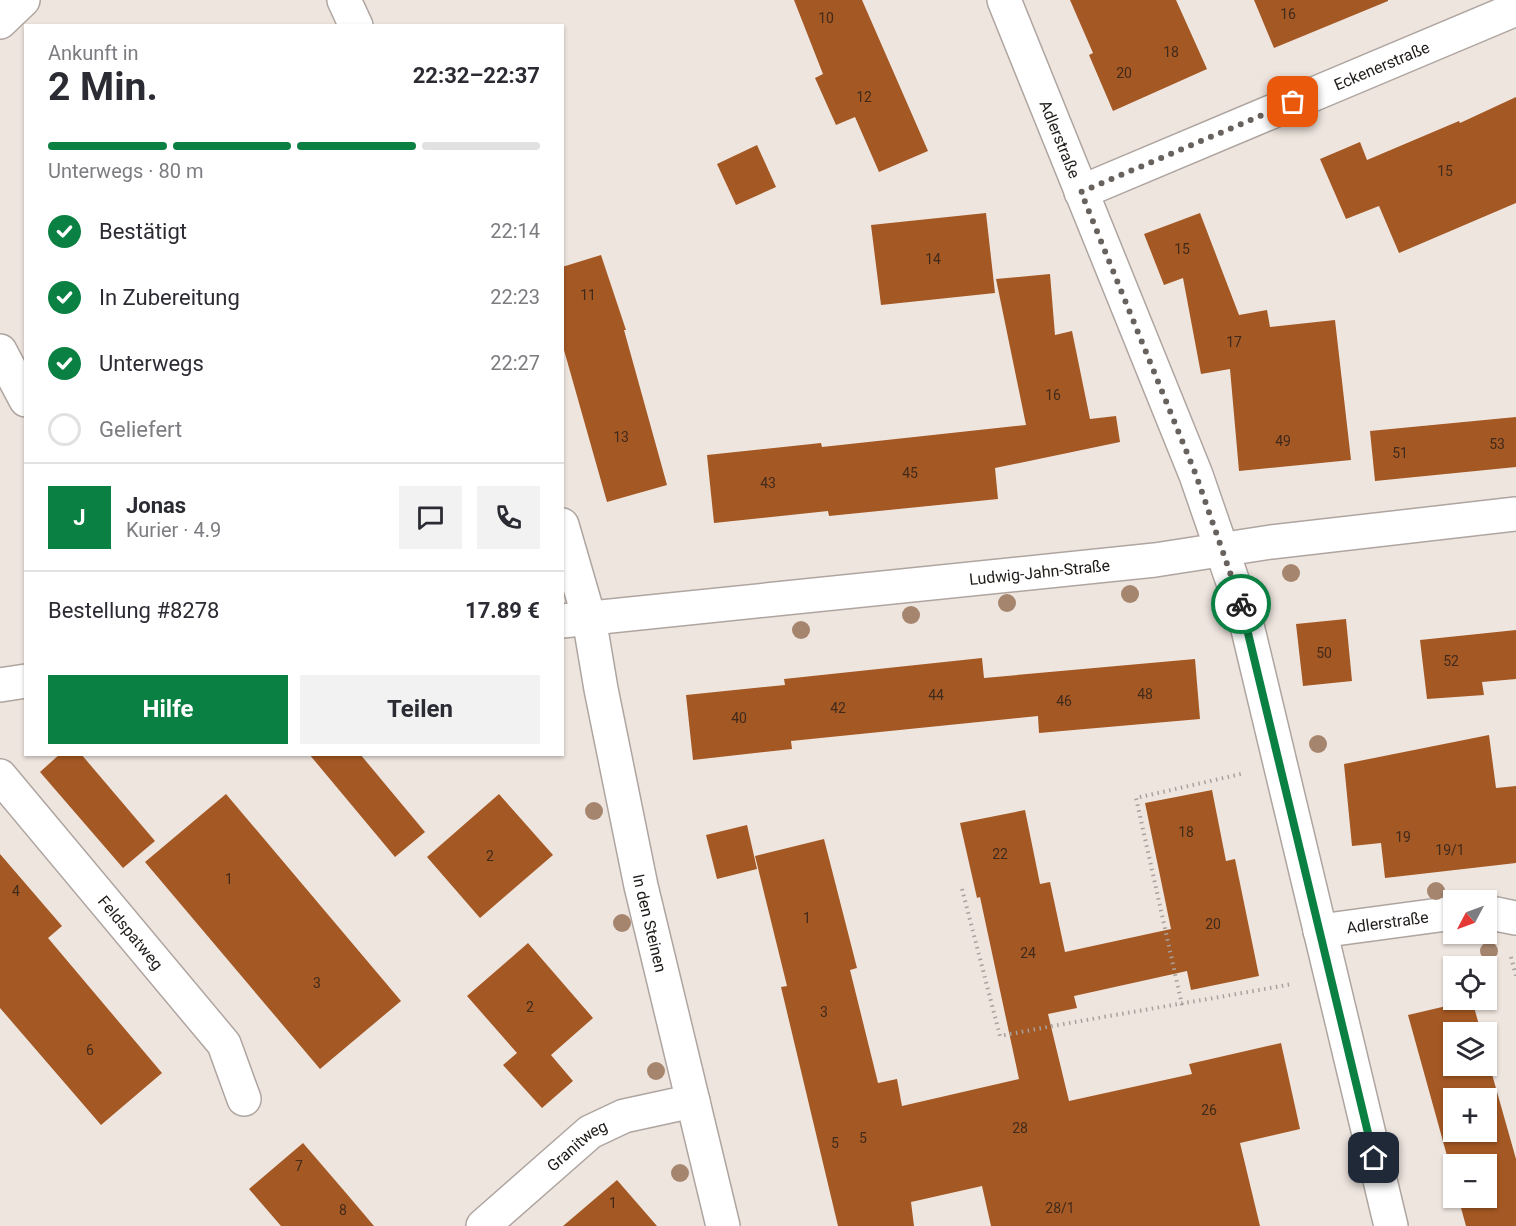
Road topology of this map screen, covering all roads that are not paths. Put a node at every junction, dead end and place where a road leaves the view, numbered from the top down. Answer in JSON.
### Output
{"nodes":[{"id":1,"x":23,"y":0,"type":"edge"},
{"id":2,"x":344,"y":0,"type":"edge"},
{"id":3,"x":1004,"y":0,"type":"edge"},
{"id":4,"x":1516,"y":9,"type":"edge"},
{"id":5,"x":0,"y":22,"type":"edge"},
{"id":6,"x":355,"y":24,"type":"edge"},
{"id":7,"x":1081,"y":192,"type":"junction"},
{"id":8,"x":0,"y":351,"type":"edge"},
{"id":9,"x":24,"y":396,"type":"edge"},
{"id":10,"x":1516,"y":514,"type":"edge"},
{"id":11,"x":564,"y":539,"type":"edge"},
{"id":12,"x":1222,"y":549,"type":"junction"},
{"id":13,"x":576,"y":620,"type":"edge"},
{"id":14,"x":24,"y":681,"type":"edge"},
{"id":15,"x":0,"y":685,"type":"edge"},
{"id":16,"x":0,"y":776,"type":"edge"},
{"id":17,"x":1443,"y":914,"type":"edge"},
{"id":18,"x":1497,"y":914,"type":"edge"},
{"id":19,"x":1516,"y":918,"type":"edge"},
{"id":20,"x":1320,"y":931,"type":"junction"},
{"id":21,"x":244,"y":1099,"type":"dead end"},
{"id":22,"x":693,"y":1101,"type":"junction"},
{"id":23,"x":483,"y":1226,"type":"edge"},
{"id":24,"x":723,"y":1226,"type":"edge"},
{"id":25,"x":1391,"y":1226,"type":"edge"}],
"edges":[{"from":1,"to":5,"type":"street"},
{"from":2,"to":6,"type":"street"},
{"from":3,"to":7,"type":"street","name":"Adlerstraße"},
{"from":4,"to":7,"type":"street","name":"Eckenerstraße"},
{"from":7,"to":12,"type":"street","name":"Adlerstraße"},
{"from":8,"to":9,"type":"street"},
{"from":10,"to":12,"type":"street","name":"Ludwig-Jahn-Straße"},
{"from":11,"to":13,"type":"street","name":"In den Steinen"},
{"from":12,"to":13,"type":"street","name":"Ludwig-Jahn-Straße"},
{"from":12,"to":20,"type":"street","name":"Adlerstraße"},
{"from":13,"to":22,"type":"street","name":"In den Steinen"},
{"from":14,"to":15,"type":"street"},
{"from":16,"to":21,"type":"street","name":"Feldspatweg"},
{"from":17,"to":20,"type":"street","name":"Adlerstraße"},
{"from":18,"to":19,"type":"street"},
{"from":20,"to":25,"type":"street","name":"Adlerstraße"},
{"from":22,"to":23,"type":"street","name":"Granitweg"},
{"from":22,"to":24,"type":"street","name":"In den Steinen"}]}
